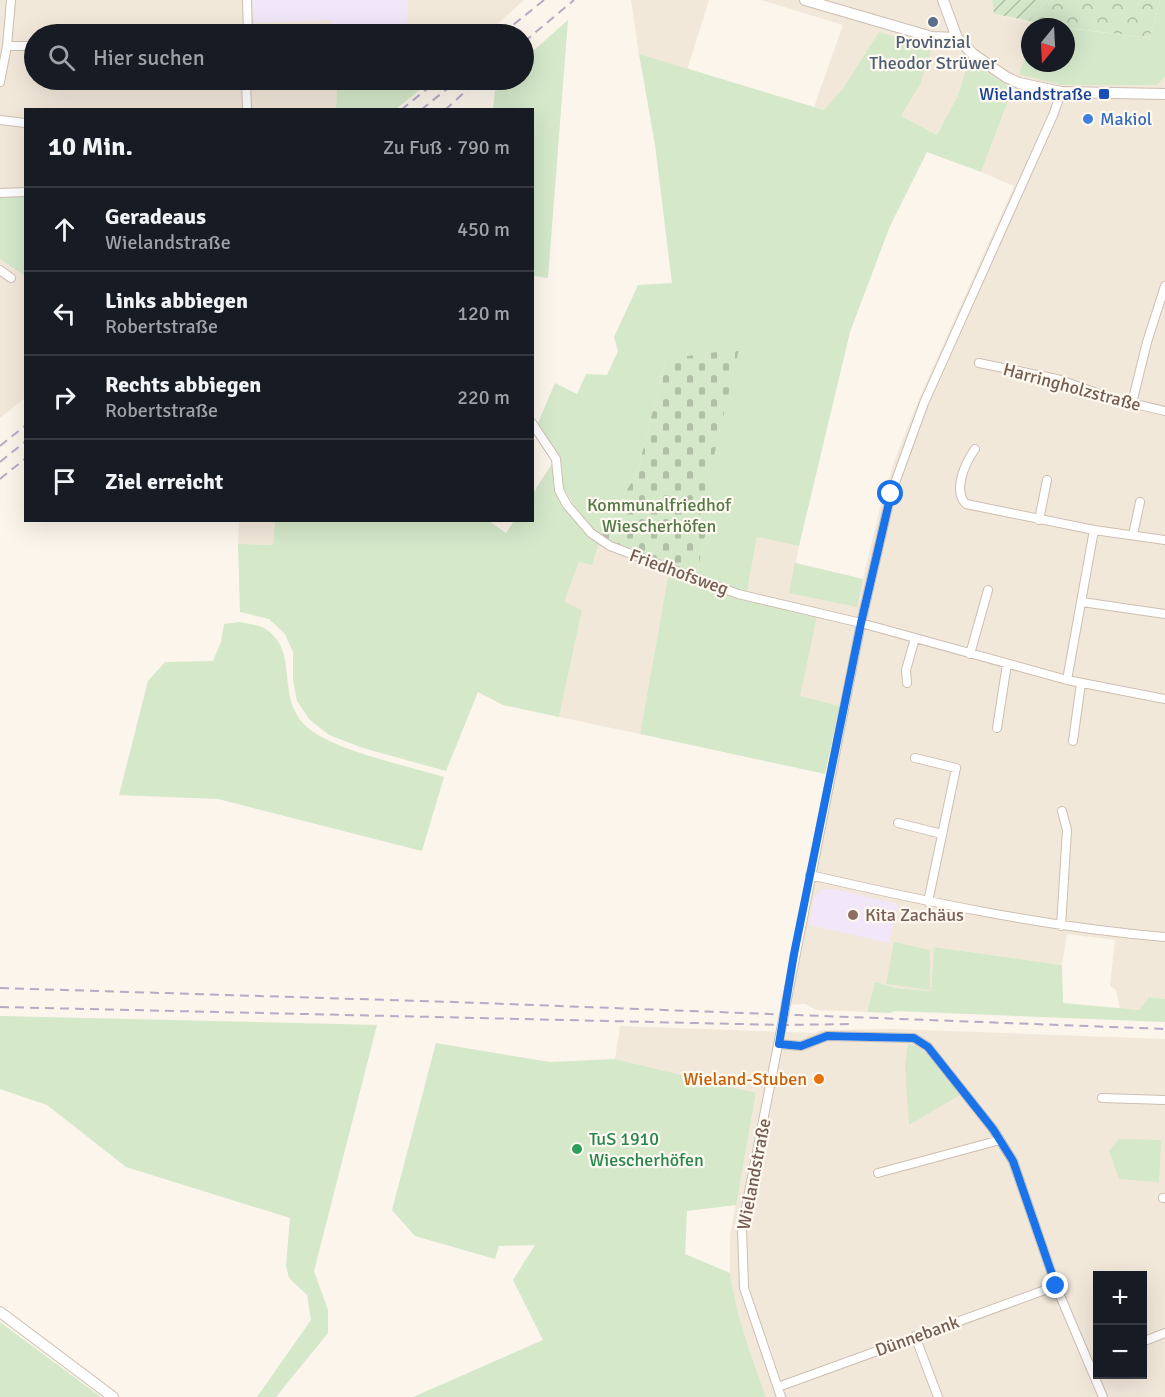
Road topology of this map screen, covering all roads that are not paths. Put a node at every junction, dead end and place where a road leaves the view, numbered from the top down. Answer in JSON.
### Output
{"nodes":[{"id":1,"x":11,"y":0,"type":"edge"},
{"id":2,"x":246,"y":0,"type":"edge"},
{"id":3,"x":807,"y":0,"type":"edge"},
{"id":4,"x":943,"y":0,"type":"edge"},
{"id":5,"x":247,"y":24,"type":"edge"},
{"id":6,"x":957,"y":38,"type":"junction"},
{"id":7,"x":7,"y":46,"type":"junction"},
{"id":8,"x":24,"y":46,"type":"edge"},
{"id":9,"x":0,"y":82,"type":"edge"},
{"id":10,"x":246,"y":90,"type":"edge"},
{"id":11,"x":1061,"y":92,"type":"junction"},
{"id":12,"x":1165,"y":94,"type":"edge"},
{"id":13,"x":247,"y":108,"type":"edge"},
{"id":14,"x":0,"y":120,"type":"edge"},
{"id":15,"x":24,"y":123,"type":"edge"},
{"id":16,"x":24,"y":192,"type":"edge"},
{"id":17,"x":0,"y":193,"type":"edge"},
{"id":18,"x":0,"y":270,"type":"edge"},
{"id":19,"x":12,"y":278,"type":"dead end"},
{"id":20,"x":1165,"y":286,"type":"edge"},
{"id":21,"x":979,"y":363,"type":"dead end"},
{"id":22,"x":1132,"y":403,"type":"junction"},
{"id":23,"x":1165,"y":411,"type":"edge"},
{"id":24,"x":534,"y":426,"type":"edge"},
{"id":25,"x":975,"y":448,"type":"dead end"},
{"id":26,"x":1047,"y":480,"type":"dead end"},
{"id":27,"x":1140,"y":502,"type":"dead end"},
{"id":28,"x":1039,"y":520,"type":"junction"},
{"id":29,"x":1094,"y":530,"type":"junction"},
{"id":30,"x":1132,"y":536,"type":"junction"},
{"id":31,"x":1165,"y":540,"type":"edge"},
{"id":32,"x":988,"y":590,"type":"dead end"},
{"id":33,"x":1082,"y":602,"type":"junction"},
{"id":34,"x":1165,"y":614,"type":"edge"},
{"id":35,"x":861,"y":623,"type":"junction"},
{"id":36,"x":915,"y":638,"type":"junction"},
{"id":37,"x":970,"y":654,"type":"junction"},
{"id":38,"x":1007,"y":664,"type":"junction"},
{"id":39,"x":1067,"y":680,"type":"junction"},
{"id":40,"x":907,"y":683,"type":"dead end"},
{"id":41,"x":1080,"y":683,"type":"junction"},
{"id":42,"x":1165,"y":699,"type":"edge"},
{"id":43,"x":997,"y":728,"type":"dead end"},
{"id":44,"x":1072,"y":741,"type":"dead end"},
{"id":45,"x":915,"y":758,"type":"dead end"},
{"id":46,"x":1062,"y":811,"type":"dead end"},
{"id":47,"x":898,"y":823,"type":"dead end"},
{"id":48,"x":942,"y":834,"type":"junction"},
{"id":49,"x":810,"y":875,"type":"junction"},
{"id":50,"x":928,"y":902,"type":"junction"},
{"id":51,"x":1061,"y":926,"type":"junction"},
{"id":52,"x":1165,"y":937,"type":"edge"},
{"id":53,"x":779,"y":1044,"type":"junction"},
{"id":54,"x":1102,"y":1098,"type":"dead end"},
{"id":55,"x":1165,"y":1100,"type":"edge"},
{"id":56,"x":1000,"y":1140,"type":"junction"},
{"id":57,"x":878,"y":1173,"type":"dead end"},
{"id":58,"x":1056,"y":1286,"type":"junction"},
{"id":59,"x":0,"y":1312,"type":"edge"},
{"id":60,"x":1165,"y":1333,"type":"edge"},
{"id":61,"x":915,"y":1336,"type":"junction"},
{"id":62,"x":1147,"y":1340,"type":"edge"},
{"id":63,"x":1093,"y":1360,"type":"edge"},
{"id":64,"x":1098,"y":1379,"type":"edge"},
{"id":65,"x":778,"y":1387,"type":"junction"},
{"id":66,"x":113,"y":1397,"type":"edge"},
{"id":67,"x":781,"y":1397,"type":"edge"},
{"id":68,"x":938,"y":1397,"type":"edge"},
{"id":69,"x":1103,"y":1397,"type":"edge"}],
"edges":[{"from":1,"to":7,"type":"street"},
{"from":2,"to":5,"type":"street"},
{"from":3,"to":6,"type":"street"},
{"from":4,"to":6,"type":"street"},
{"from":6,"to":11,"type":"street"},
{"from":7,"to":8,"type":"street"},
{"from":7,"to":9,"type":"street"},
{"from":10,"to":13,"type":"street"},
{"from":11,"to":12,"type":"street"},
{"from":11,"to":35,"type":"street","name":"Wielandstraße"},
{"from":14,"to":15,"type":"street"},
{"from":16,"to":17,"type":"street"},
{"from":18,"to":19,"type":"street"},
{"from":20,"to":22,"type":"street"},
{"from":21,"to":22,"type":"street","name":"Harringholzstraße"},
{"from":22,"to":23,"type":"street","name":"Harringholzstraße"},
{"from":24,"to":35,"type":"street","name":"Friedhofsweg"},
{"from":25,"to":28,"type":"street"},
{"from":26,"to":28,"type":"street"},
{"from":27,"to":30,"type":"street"},
{"from":28,"to":29,"type":"street"},
{"from":29,"to":30,"type":"street"},
{"from":29,"to":33,"type":"street"},
{"from":30,"to":31,"type":"street"},
{"from":32,"to":37,"type":"street"},
{"from":33,"to":34,"type":"street"},
{"from":33,"to":39,"type":"street"},
{"from":35,"to":36,"type":"street","name":"Friedhofsweg"},
{"from":35,"to":49,"type":"street","name":"Wielandstraße"},
{"from":36,"to":37,"type":"street","name":"Friedhofsweg"},
{"from":36,"to":40,"type":"street"},
{"from":37,"to":38,"type":"street","name":"Friedhofsweg"},
{"from":38,"to":39,"type":"street","name":"Friedhofsweg"},
{"from":38,"to":43,"type":"street"},
{"from":39,"to":41,"type":"street","name":"Friedhofsweg"},
{"from":41,"to":42,"type":"street","name":"Friedhofsweg"},
{"from":41,"to":44,"type":"street"},
{"from":45,"to":48,"type":"street"},
{"from":46,"to":51,"type":"street"},
{"from":47,"to":48,"type":"street"},
{"from":48,"to":50,"type":"street"},
{"from":49,"to":50,"type":"street"},
{"from":49,"to":53,"type":"street","name":"Wielandstraße"},
{"from":50,"to":51,"type":"street"},
{"from":51,"to":52,"type":"street"},
{"from":53,"to":56,"type":"street"},
{"from":53,"to":65,"type":"street","name":"Wielandstraße"},
{"from":54,"to":55,"type":"street"},
{"from":56,"to":57,"type":"street"},
{"from":56,"to":58,"type":"street"},
{"from":58,"to":61,"type":"street","name":"Dünnebank"},
{"from":58,"to":63,"type":"street"},
{"from":59,"to":66,"type":"street"},
{"from":60,"to":62,"type":"street"},
{"from":61,"to":65,"type":"street","name":"Dünnebank"},
{"from":61,"to":68,"type":"street"},
{"from":64,"to":69,"type":"street"},
{"from":65,"to":67,"type":"street","name":"Wielandstraße"}]}
